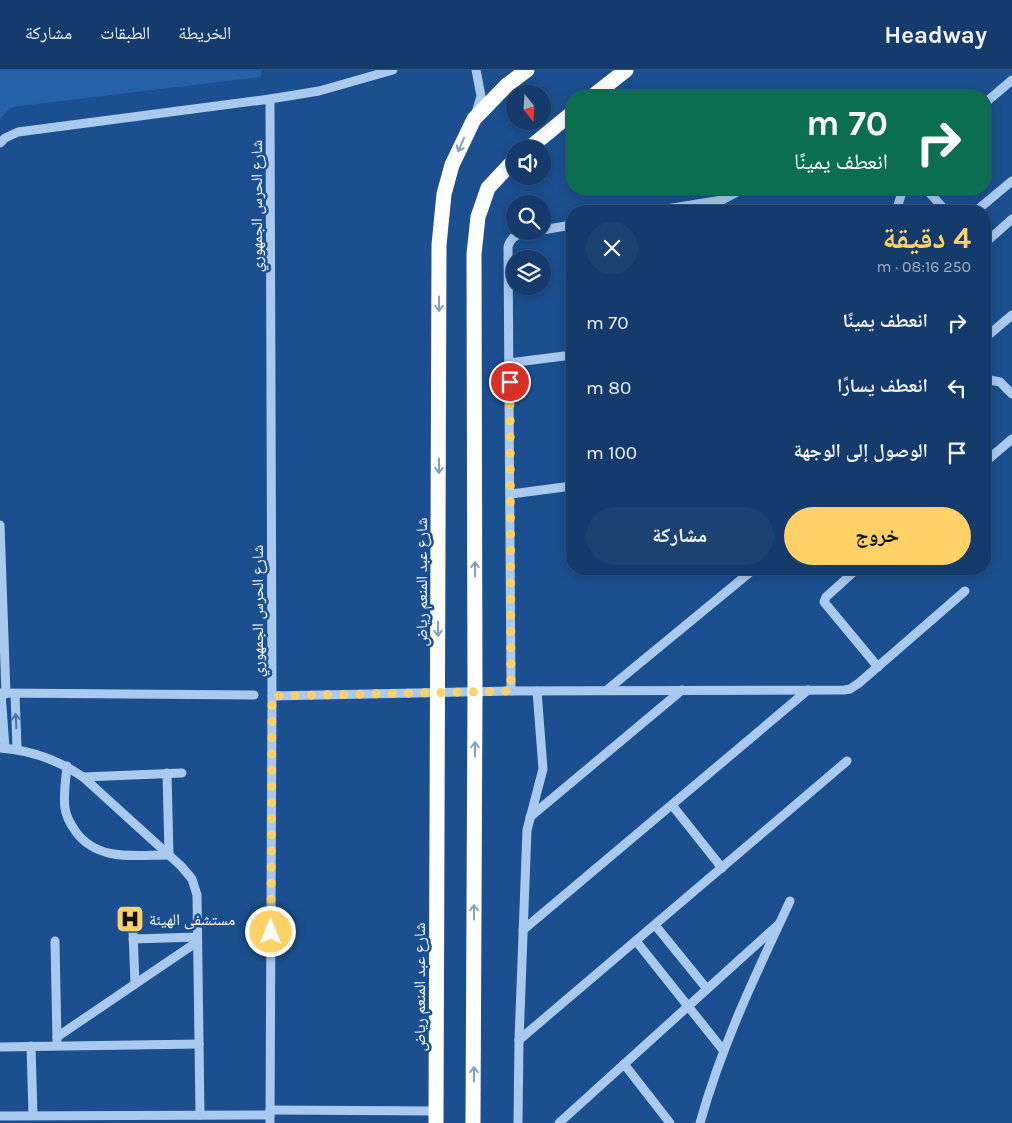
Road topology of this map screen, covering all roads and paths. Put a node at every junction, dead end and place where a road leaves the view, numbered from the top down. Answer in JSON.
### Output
{"nodes":[{"id":1,"x":394,"y":70,"type":"edge"},
{"id":2,"x":476,"y":70,"type":"edge"},
{"id":3,"x":527,"y":70,"type":"edge"},
{"id":4,"x":626,"y":70,"type":"edge"},
{"id":5,"x":1012,"y":80,"type":"edge"},
{"id":6,"x":601,"y":90,"type":"edge"},
{"id":7,"x":270,"y":99,"type":"junction"},
{"id":8,"x":991,"y":99,"type":"edge"},
{"id":9,"x":566,"y":118,"type":"edge"},
{"id":10,"x":474,"y":119,"type":"junction"},
{"id":11,"x":539,"y":140,"type":"edge"},
{"id":12,"x":0,"y":143,"type":"edge"},
{"id":13,"x":506,"y":169,"type":"edge"},
{"id":14,"x":1012,"y":181,"type":"edge"},
{"id":15,"x":732,"y":195,"type":"edge"},
{"id":16,"x":931,"y":195,"type":"edge"},
{"id":17,"x":714,"y":201,"type":"junction"},
{"id":18,"x":690,"y":205,"type":"edge"},
{"id":19,"x":714,"y":205,"type":"edge"},
{"id":20,"x":941,"y":205,"type":"edge"},
{"id":21,"x":983,"y":205,"type":"edge"},
{"id":22,"x":1012,"y":219,"type":"edge"},
{"id":23,"x":566,"y":226,"type":"edge"},
{"id":24,"x":551,"y":228,"type":"edge"},
{"id":25,"x":991,"y":238,"type":"edge"},
{"id":26,"x":511,"y":240,"type":"edge"},
{"id":27,"x":1012,"y":315,"type":"edge"},
{"id":28,"x":991,"y":333,"type":"edge"},
{"id":29,"x":566,"y":356,"type":"edge"},
{"id":30,"x":510,"y":363,"type":"junction"},
{"id":31,"x":991,"y":380,"type":"edge"},
{"id":32,"x":1012,"y":394,"type":"edge"},
{"id":33,"x":1012,"y":439,"type":"edge"},
{"id":34,"x":991,"y":457,"type":"edge"},
{"id":35,"x":566,"y":487,"type":"edge"},
{"id":36,"x":510,"y":494,"type":"junction"},
{"id":37,"x":0,"y":525,"type":"edge"},
{"id":38,"x":747,"y":575,"type":"edge"},
{"id":39,"x":850,"y":575,"type":"edge"},
{"id":40,"x":965,"y":591,"type":"dead end"},
{"id":41,"x":878,"y":667,"type":"junction"},
{"id":42,"x":537,"y":690,"type":"junction"},
{"id":43,"x":608,"y":690,"type":"junction"},
{"id":44,"x":682,"y":690,"type":"junction"},
{"id":45,"x":808,"y":690,"type":"junction"},
{"id":46,"x":511,"y":691,"type":"junction"},
{"id":47,"x":476,"y":692,"type":"junction"},
{"id":48,"x":438,"y":693,"type":"junction"},
{"id":49,"x":5,"y":694,"type":"edge"},
{"id":50,"x":254,"y":695,"type":"dead end"},
{"id":51,"x":272,"y":696,"type":"junction"},
{"id":52,"x":2,"y":748,"type":"edge"},
{"id":53,"x":18,"y":748,"type":"junction"},
{"id":54,"x":847,"y":761,"type":"dead end"},
{"id":55,"x":67,"y":766,"type":"junction"},
{"id":56,"x":182,"y":772,"type":"dead end"},
{"id":57,"x":168,"y":773,"type":"junction"},
{"id":58,"x":83,"y":777,"type":"junction"},
{"id":59,"x":672,"y":805,"type":"junction"},
{"id":60,"x":530,"y":817,"type":"junction"},
{"id":61,"x":168,"y":855,"type":"junction"},
{"id":62,"x":722,"y":868,"type":"junction"},
{"id":63,"x":790,"y":901,"type":"dead end"},
{"id":64,"x":779,"y":924,"type":"junction"},
{"id":65,"x":655,"y":925,"type":"junction"},
{"id":66,"x":524,"y":930,"type":"junction"},
{"id":67,"x":197,"y":939,"type":"junction"},
{"id":68,"x":55,"y":941,"type":"dead end"},
{"id":69,"x":636,"y":941,"type":"junction"},
{"id":70,"x":135,"y":984,"type":"junction"},
{"id":71,"x":707,"y":989,"type":"junction"},
{"id":72,"x":688,"y":1006,"type":"junction"},
{"id":73,"x":519,"y":1040,"type":"junction"},
{"id":74,"x":57,"y":1042,"type":"junction"},
{"id":75,"x":199,"y":1044,"type":"junction"},
{"id":76,"x":31,"y":1046,"type":"junction"},
{"id":77,"x":0,"y":1047,"type":"edge"},
{"id":78,"x":723,"y":1050,"type":"junction"},
{"id":79,"x":624,"y":1064,"type":"junction"},
{"id":80,"x":200,"y":1115,"type":"junction"},
{"id":81,"x":33,"y":1116,"type":"junction"},
{"id":82,"x":270,"y":1116,"type":"edge"},
{"id":83,"x":436,"y":1117,"type":"edge"},
{"id":84,"x":3,"y":1118,"type":"edge"},
{"id":85,"x":185,"y":1119,"type":"edge"},
{"id":86,"x":473,"y":1123,"type":"edge"},
{"id":87,"x":518,"y":1123,"type":"edge"},
{"id":88,"x":559,"y":1123,"type":"edge"},
{"id":89,"x":670,"y":1123,"type":"edge"},
{"id":90,"x":698,"y":1123,"type":"edge"}],
"edges":[{"from":1,"to":7,"type":"street"},
{"from":2,"to":10,"type":"street"},
{"from":3,"to":10,"type":"highway","name":"شارع عبد المنعم رياض"},
{"from":4,"to":6,"type":"highway"},
{"from":5,"to":8,"type":"street"},
{"from":7,"to":12,"type":"street"},
{"from":7,"to":51,"type":"street","name":"شارع الحرس الجمهوري"},
{"from":9,"to":11,"type":"highway"},
{"from":10,"to":48,"type":"highway","name":"شارع عبد المنعم رياض","one_way":true},
{"from":47,"to":13,"type":"highway","one_way":true},
{"from":14,"to":21,"type":"street"},
{"from":15,"to":17,"type":"street"},
{"from":16,"to":20,"type":"street"},
{"from":17,"to":18,"type":"street"},
{"from":17,"to":19,"type":"street"},
{"from":22,"to":25,"type":"street"},
{"from":23,"to":24,"type":"street"},
{"from":26,"to":30,"type":"street"},
{"from":27,"to":28,"type":"street"},
{"from":29,"to":30,"type":"street"},
{"from":30,"to":36,"type":"street"},
{"from":31,"to":32,"type":"street"},
{"from":33,"to":34,"type":"street"},
{"from":35,"to":36,"type":"street"},
{"from":36,"to":46,"type":"street"},
{"from":37,"to":49,"type":"street"},
{"from":38,"to":43,"type":"street"},
{"from":39,"to":41,"type":"street"},
{"from":40,"to":41,"type":"street"},
{"from":41,"to":45,"type":"street"},
{"from":42,"to":43,"type":"street"},
{"from":42,"to":46,"type":"street"},
{"from":42,"to":60,"type":"street"},
{"from":43,"to":44,"type":"street"},
{"from":44,"to":45,"type":"street"},
{"from":44,"to":60,"type":"street"},
{"from":45,"to":59,"type":"street"},
{"from":46,"to":47,"type":"street"},
{"from":47,"to":48,"type":"street"},
{"from":86,"to":47,"type":"highway","one_way":true},
{"from":48,"to":51,"type":"street"},
{"from":48,"to":83,"type":"highway","name":"شارع عبد المنعم رياض"},
{"from":49,"to":50,"type":"street"},
{"from":49,"to":52,"type":"street"},
{"from":53,"to":49,"type":"street","one_way":true},
{"from":51,"to":82,"type":"street","name":"شارع الحرس الجمهوري"},
{"from":52,"to":53,"type":"street"},
{"from":53,"to":55,"type":"street"},
{"from":54,"to":62,"type":"street"},
{"from":55,"to":58,"type":"street"},
{"from":55,"to":61,"type":"street"},
{"from":56,"to":57,"type":"street"},
{"from":57,"to":58,"type":"street"},
{"from":57,"to":61,"type":"street"},
{"from":58,"to":61,"type":"street"},
{"from":59,"to":62,"type":"street"},
{"from":59,"to":66,"type":"street"},
{"from":60,"to":66,"type":"street"},
{"from":61,"to":67,"type":"street"},
{"from":62,"to":65,"type":"street"},
{"from":63,"to":64,"type":"street"},
{"from":64,"to":71,"type":"street"},
{"from":64,"to":78,"type":"street"},
{"from":65,"to":69,"type":"street"},
{"from":65,"to":71,"type":"street"},
{"from":66,"to":73,"type":"street"},
{"from":67,"to":70,"type":"street"},
{"from":67,"to":70,"type":"street"},
{"from":67,"to":75,"type":"street"},
{"from":68,"to":74,"type":"street"},
{"from":69,"to":72,"type":"street"},
{"from":69,"to":73,"type":"street"},
{"from":70,"to":74,"type":"street"},
{"from":71,"to":72,"type":"street"},
{"from":72,"to":78,"type":"street"},
{"from":72,"to":79,"type":"street"},
{"from":73,"to":87,"type":"street"},
{"from":74,"to":75,"type":"street"},
{"from":74,"to":76,"type":"street"},
{"from":75,"to":80,"type":"street"},
{"from":76,"to":77,"type":"street"},
{"from":76,"to":81,"type":"street"},
{"from":78,"to":90,"type":"street"},
{"from":79,"to":88,"type":"street"},
{"from":79,"to":89,"type":"street"},
{"from":80,"to":82,"type":"street"},
{"from":80,"to":85,"type":"street"},
{"from":81,"to":84,"type":"street"},
{"from":81,"to":85,"type":"street"},
{"from":82,"to":83,"type":"street"}]}
